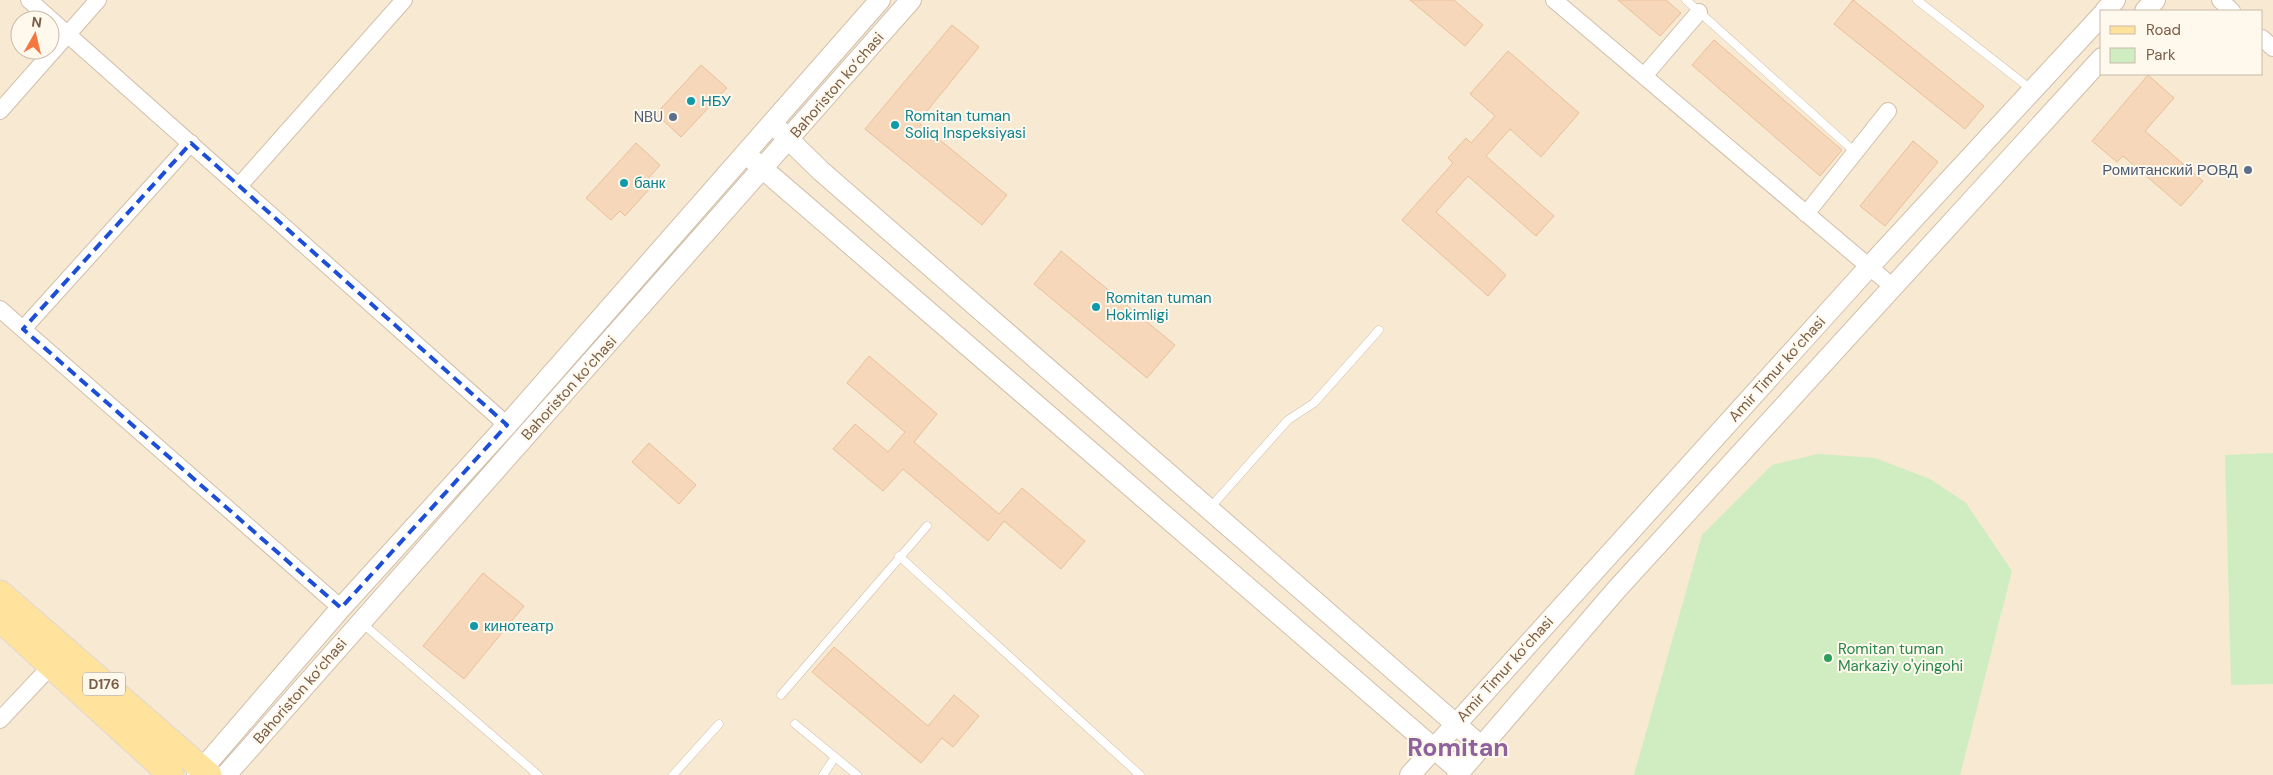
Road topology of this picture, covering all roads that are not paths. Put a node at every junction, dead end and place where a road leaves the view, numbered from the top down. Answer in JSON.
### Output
{"nodes":[{"id":1,"x":29,"y":0,"type":"edge"},
{"id":2,"x":98,"y":0,"type":"edge"},
{"id":3,"x":404,"y":0,"type":"edge"},
{"id":4,"x":880,"y":0,"type":"edge"},
{"id":5,"x":911,"y":0,"type":"edge"},
{"id":6,"x":1554,"y":0,"type":"edge"},
{"id":7,"x":1686,"y":0,"type":"edge"},
{"id":8,"x":1917,"y":0,"type":"edge"},
{"id":9,"x":2115,"y":0,"type":"edge"},
{"id":10,"x":2155,"y":0,"type":"edge"},
{"id":11,"x":2220,"y":0,"type":"edge"},
{"id":12,"x":2106,"y":10,"type":"edge"},
{"id":13,"x":2146,"y":10,"type":"edge"},
{"id":14,"x":2231,"y":10,"type":"edge"},
{"id":15,"x":1699,"y":12,"type":"junction"},
{"id":16,"x":2100,"y":17,"type":"edge"},
{"id":17,"x":68,"y":34,"type":"junction"},
{"id":18,"x":2263,"y":39,"type":"edge"},
{"id":19,"x":2273,"y":48,"type":"edge"},
{"id":20,"x":2100,"y":60,"type":"edge"},
{"id":21,"x":1644,"y":76,"type":"junction"},
{"id":22,"x":2032,"y":90,"type":"junction"},
{"id":23,"x":0,"y":111,"type":"edge"},
{"id":24,"x":1888,"y":111,"type":"dead end"},
{"id":25,"x":772,"y":124,"type":"junction"},
{"id":26,"x":789,"y":140,"type":"junction"},
{"id":27,"x":191,"y":143,"type":"junction"},
{"id":28,"x":1855,"y":152,"type":"junction"},
{"id":29,"x":745,"y":153,"type":"junction"},
{"id":30,"x":763,"y":169,"type":"junction"},
{"id":31,"x":239,"y":186,"type":"junction"},
{"id":32,"x":1806,"y":214,"type":"junction"},
{"id":33,"x":1869,"y":267,"type":"junction"},
{"id":34,"x":1893,"y":287,"type":"junction"},
{"id":35,"x":0,"y":309,"type":"edge"},
{"id":36,"x":23,"y":329,"type":"junction"},
{"id":37,"x":1378,"y":330,"type":"dead end"},
{"id":38,"x":507,"y":425,"type":"junction"},
{"id":39,"x":1208,"y":510,"type":"junction"},
{"id":40,"x":927,"y":526,"type":"dead end"},
{"id":41,"x":899,"y":556,"type":"junction"},
{"id":42,"x":0,"y":593,"type":"edge"},
{"id":43,"x":341,"y":608,"type":"junction"},
{"id":44,"x":0,"y":619,"type":"edge"},
{"id":45,"x":361,"y":621,"type":"junction"},
{"id":46,"x":51,"y":666,"type":"junction"},
{"id":47,"x":782,"y":695,"type":"dead end"},
{"id":48,"x":0,"y":720,"type":"edge"},
{"id":49,"x":719,"y":724,"type":"dead end"},
{"id":50,"x":794,"y":724,"type":"dead end"},
{"id":51,"x":1454,"y":725,"type":"junction"},
{"id":52,"x":1482,"y":747,"type":"junction"},
{"id":53,"x":1434,"y":750,"type":"junction"},
{"id":54,"x":835,"y":757,"type":"junction"},
{"id":55,"x":203,"y":773,"type":"edge"},
{"id":56,"x":1458,"y":773,"type":"edge"},
{"id":57,"x":171,"y":775,"type":"edge"},
{"id":58,"x":226,"y":775,"type":"edge"},
{"id":59,"x":538,"y":775,"type":"edge"},
{"id":60,"x":673,"y":775,"type":"edge"},
{"id":61,"x":823,"y":775,"type":"edge"},
{"id":62,"x":857,"y":775,"type":"edge"},
{"id":63,"x":1140,"y":775,"type":"edge"},
{"id":64,"x":1410,"y":775,"type":"edge"}],
"edges":[{"from":1,"to":17,"type":"street"},
{"from":2,"to":17,"type":"street"},
{"from":3,"to":31,"type":"street"},
{"from":4,"to":25,"type":"street","name":"Bahoriston ko‘chasi"},
{"from":5,"to":26,"type":"street","name":"Bahoriston ko‘chasi"},
{"from":6,"to":21,"type":"street"},
{"from":7,"to":15,"type":"lane"},
{"from":8,"to":22,"type":"lane"},
{"from":9,"to":12,"type":"street"},
{"from":10,"to":13,"type":"street"},
{"from":11,"to":14,"type":"street"},
{"from":15,"to":21,"type":"street"},
{"from":15,"to":28,"type":"lane"},
{"from":16,"to":22,"type":"street","name":"Amir Timur ko‘chasi"},
{"from":17,"to":23,"type":"street"},
{"from":17,"to":27,"type":"street"},
{"from":18,"to":19,"type":"street"},
{"from":20,"to":34,"type":"street","name":"Amir Timur ko‘chasi"},
{"from":21,"to":32,"type":"street"},
{"from":22,"to":33,"type":"street","name":"Amir Timur ko‘chasi"},
{"from":24,"to":28,"type":"street"},
{"from":25,"to":26,"type":"street"},
{"from":25,"to":29,"type":"street","name":"Bahoriston ko‘chasi"},
{"from":26,"to":30,"type":"street","name":"Bahoriston ko‘chasi"},
{"from":26,"to":39,"type":"street"},
{"from":27,"to":31,"type":"street"},
{"from":27,"to":36,"type":"street"},
{"from":28,"to":32,"type":"street"},
{"from":29,"to":30,"type":"street"},
{"from":29,"to":38,"type":"street","name":"Bahoriston ko‘chasi"},
{"from":30,"to":45,"type":"street","name":"Bahoriston ko‘chasi"},
{"from":30,"to":53,"type":"street"},
{"from":31,"to":38,"type":"street"},
{"from":32,"to":33,"type":"street"},
{"from":33,"to":34,"type":"street"},
{"from":33,"to":51,"type":"street","name":"Amir Timur ko‘chasi"},
{"from":34,"to":52,"type":"street","name":"Amir Timur ko‘chasi"},
{"from":35,"to":36,"type":"street"},
{"from":36,"to":43,"type":"street"},
{"from":37,"to":39,"type":"lane"},
{"from":38,"to":43,"type":"street","name":"Bahoriston ko‘chasi"},
{"from":39,"to":51,"type":"street"},
{"from":40,"to":41,"type":"lane"},
{"from":41,"to":47,"type":"lane"},
{"from":41,"to":63,"type":"lane"},
{"from":42,"to":55,"type":"main road","number":"D176"},
{"from":43,"to":55,"type":"street","name":"Bahoriston ko‘chasi"},
{"from":44,"to":46,"type":"main road","number":"D176"},
{"from":45,"to":58,"type":"street","name":"Bahoriston ko‘chasi"},
{"from":45,"to":59,"type":"lane"},
{"from":46,"to":48,"type":"street"},
{"from":46,"to":57,"type":"main road","number":"D176"},
{"from":49,"to":60,"type":"lane"},
{"from":50,"to":54,"type":"lane"},
{"from":51,"to":52,"type":"street"},
{"from":51,"to":53,"type":"street","name":"Amir Timur ko‘chasi"},
{"from":52,"to":56,"type":"street","name":"Amir Timur ko‘chasi"},
{"from":53,"to":56,"type":"street"},
{"from":53,"to":64,"type":"street","name":"Amir Timur ko‘chasi"},
{"from":54,"to":61,"type":"lane"},
{"from":54,"to":62,"type":"lane"}]}
